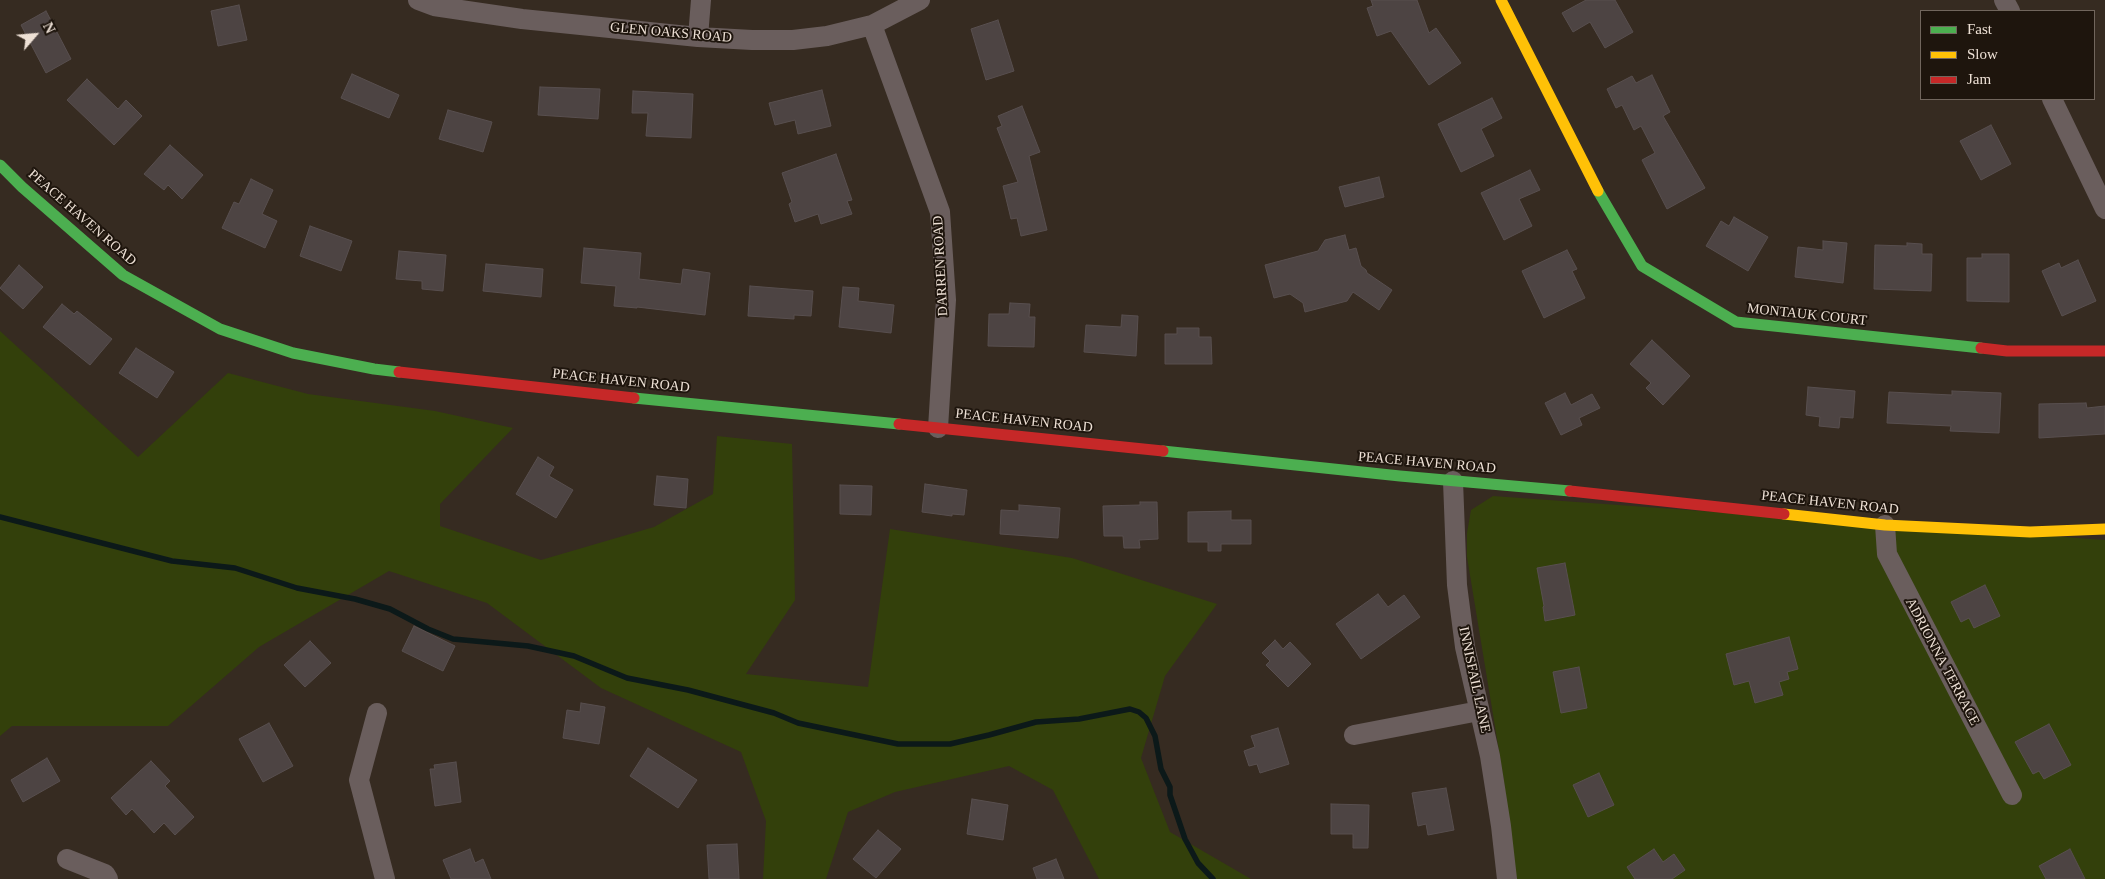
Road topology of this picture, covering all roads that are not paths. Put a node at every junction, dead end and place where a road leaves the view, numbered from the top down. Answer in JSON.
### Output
{"nodes":[{"id":1,"x":418,"y":0,"type":"edge"},
{"id":2,"x":701,"y":0,"type":"edge"},
{"id":3,"x":920,"y":0,"type":"edge"},
{"id":4,"x":1501,"y":0,"type":"edge"},
{"id":5,"x":872,"y":25,"type":"junction"},
{"id":6,"x":698,"y":37,"type":"junction"},
{"id":7,"x":2052,"y":100,"type":"edge"},
{"id":8,"x":0,"y":165,"type":"edge"},
{"id":9,"x":2105,"y":210,"type":"edge"},
{"id":10,"x":2105,"y":351,"type":"edge"},
{"id":11,"x":938,"y":428,"type":"junction"},
{"id":12,"x":1453,"y":481,"type":"junction"},
{"id":13,"x":1885,"y":525,"type":"junction"},
{"id":14,"x":2105,"y":529,"type":"edge"},
{"id":15,"x":1479,"y":711,"type":"junction"},
{"id":16,"x":377,"y":713,"type":"dead end"},
{"id":17,"x":1354,"y":735,"type":"dead end"},
{"id":18,"x":2012,"y":795,"type":"dead end"},
{"id":19,"x":67,"y":860,"type":"dead end"},
{"id":20,"x":108,"y":879,"type":"edge"},
{"id":21,"x":385,"y":879,"type":"edge"},
{"id":22,"x":1507,"y":879,"type":"edge"}],
"edges":[{"from":1,"to":6,"type":"street","name":"GLEN OAKS ROAD"},
{"from":2,"to":6,"type":"street"},
{"from":3,"to":5,"type":"street","name":"GLEN OAKS ROAD"},
{"from":4,"to":10,"type":"main road","name":"MONTAUK COURT"},
{"from":5,"to":6,"type":"street","name":"GLEN OAKS ROAD"},
{"from":5,"to":11,"type":"street","name":"DARREN ROAD"},
{"from":7,"to":9,"type":"street"},
{"from":8,"to":11,"type":"main road","name":"PEACE HAVEN ROAD"},
{"from":11,"to":12,"type":"main road","name":"PEACE HAVEN ROAD"},
{"from":12,"to":13,"type":"main road","name":"PEACE HAVEN ROAD"},
{"from":12,"to":15,"type":"street","name":"INNISFAIL LANE"},
{"from":13,"to":14,"type":"main road","name":"PEACE HAVEN ROAD"},
{"from":13,"to":18,"type":"street","name":"ADRIONNA TERRACE"},
{"from":15,"to":17,"type":"street"},
{"from":15,"to":22,"type":"street","name":"INNISFAIL LANE"},
{"from":16,"to":21,"type":"street"},
{"from":19,"to":20,"type":"street"}]}
